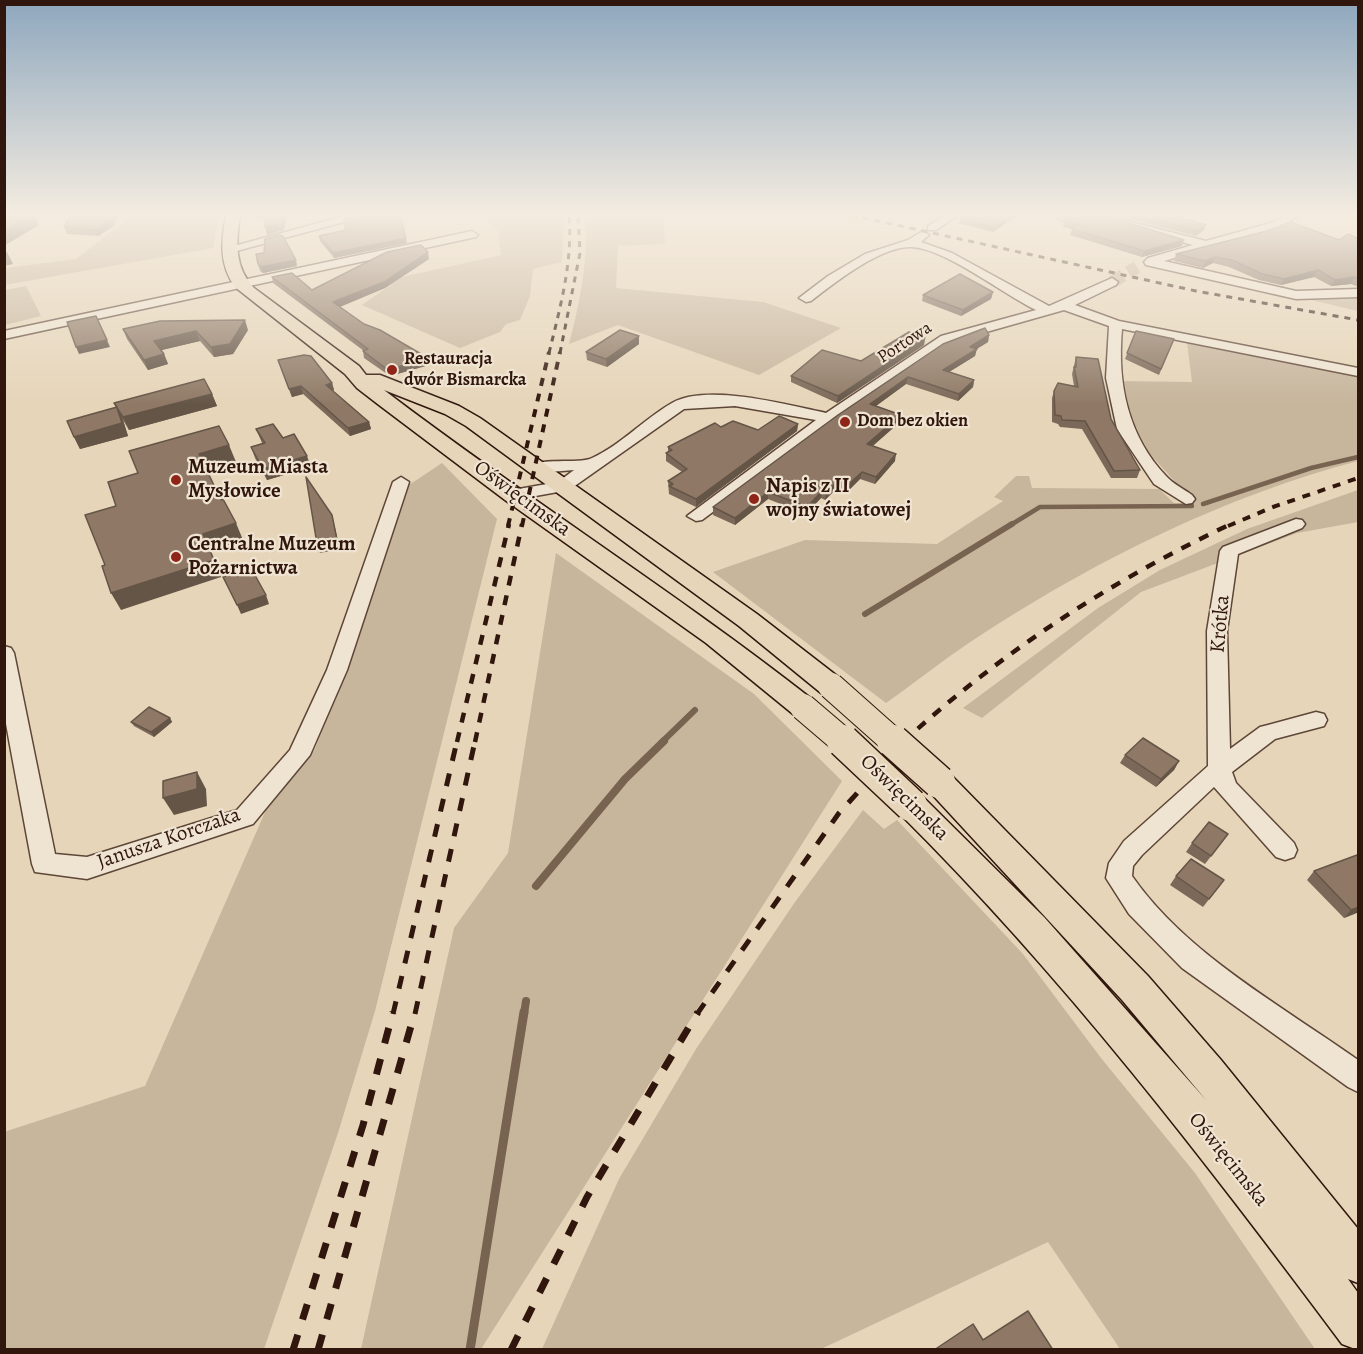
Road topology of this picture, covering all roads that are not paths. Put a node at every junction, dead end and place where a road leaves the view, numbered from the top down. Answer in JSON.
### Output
{"nodes":[{"id":1,"x":237,"y":278,"type":"edge"},
{"id":2,"x":268,"y":278,"type":"edge"},
{"id":3,"x":837,"y":278,"type":"edge"},
{"id":4,"x":986,"y":278,"type":"edge"},
{"id":5,"x":1222,"y":278,"type":"edge"},
{"id":6,"x":1112,"y":282,"type":"tunnel mouth"},
{"id":7,"x":240,"y":284,"type":"junction"},
{"id":8,"x":1359,"y":293,"type":"edge"},
{"id":9,"x":806,"y":298,"type":"dead end"},
{"id":10,"x":1057,"y":308,"type":"junction"},
{"id":11,"x":1116,"y":324,"type":"junction"},
{"id":12,"x":4,"y":335,"type":"edge"},
{"id":13,"x":352,"y":370,"type":"junction"},
{"id":14,"x":1359,"y":372,"type":"edge"},
{"id":15,"x":829,"y":418,"type":"junction"},
{"id":16,"x":473,"y":422,"type":"junction"},
{"id":17,"x":433,"y":435,"type":"junction"},
{"id":18,"x":595,"y":464,"type":"junction"},
{"id":19,"x":538,"y":468,"type":"junction"},
{"id":20,"x":401,"y":482,"type":"dead end"},
{"id":21,"x":563,"y":486,"type":"junction"},
{"id":22,"x":513,"y":495,"type":"junction"},
{"id":23,"x":1186,"y":499,"type":"dead end"},
{"id":24,"x":586,"y":504,"type":"junction"},
{"id":25,"x":696,"y":516,"type":"dead end"},
{"id":26,"x":1296,"y":524,"type":"dead end"},
{"id":27,"x":4,"y":653,"type":"edge"},
{"id":28,"x":1316,"y":720,"type":"dead end"},
{"id":29,"x":1219,"y":769,"type":"junction"},
{"id":30,"x":925,"y":794,"type":"junction"},
{"id":31,"x":1285,"y":850,"type":"dead end"},
{"id":32,"x":1359,"y":1077,"type":"edge"},
{"id":33,"x":1359,"y":1262,"type":"edge"},
{"id":34,"x":1359,"y":1328,"type":"edge"}],
"edges":[{"from":1,"to":7,"type":"main road","name":"Oświęcimska"},
{"from":2,"to":7,"type":"street"},
{"from":3,"to":9,"type":"street"},
{"from":4,"to":10,"type":"street"},
{"from":5,"to":8,"type":"street"},
{"from":6,"to":10,"type":"street","name":"Portowa"},
{"from":7,"to":12,"type":"street"},
{"from":7,"to":13,"type":"main road","name":"Oświęcimska"},
{"from":10,"to":11,"type":"street"},
{"from":10,"to":15,"type":"street","name":"Portowa"},
{"from":11,"to":14,"type":"street"},
{"from":11,"to":23,"type":"street"},
{"from":13,"to":16,"type":"main road","name":"Oświęcimska"},
{"from":13,"to":17,"type":"main road","name":"Oświęcimska"},
{"from":15,"to":18,"type":"street"},
{"from":15,"to":25,"type":"street","name":"Portowa"},
{"from":16,"to":17,"type":"main road"},
{"from":16,"to":19,"type":"main road","name":"Oświęcimska"},
{"from":17,"to":22,"type":"main road","name":"Oświęcimska"},
{"from":18,"to":19,"type":"street"},
{"from":18,"to":21,"type":"street"},
{"from":18,"to":24,"type":"street"},
{"from":19,"to":21,"type":"main road","name":"Oświęcimska"},
{"from":20,"to":27,"type":"street","name":"Janusza Korczaka"},
{"from":21,"to":22,"type":"street"},
{"from":21,"to":24,"type":"main road","name":"Oświęcimska"},
{"from":22,"to":30,"type":"main road","name":"Oświęcimska","bridge":true},
{"from":24,"to":30,"type":"main road","name":"Oświęcimska","bridge":true},
{"from":26,"to":29,"type":"street","name":"Krótka"},
{"from":28,"to":29,"type":"street"},
{"from":29,"to":31,"type":"street","name":"Krótka"},
{"from":29,"to":32,"type":"street"},
{"from":30,"to":33,"type":"main road","name":"Oświęcimska"},
{"from":30,"to":34,"type":"main road","name":"Oświęcimska"}]}
